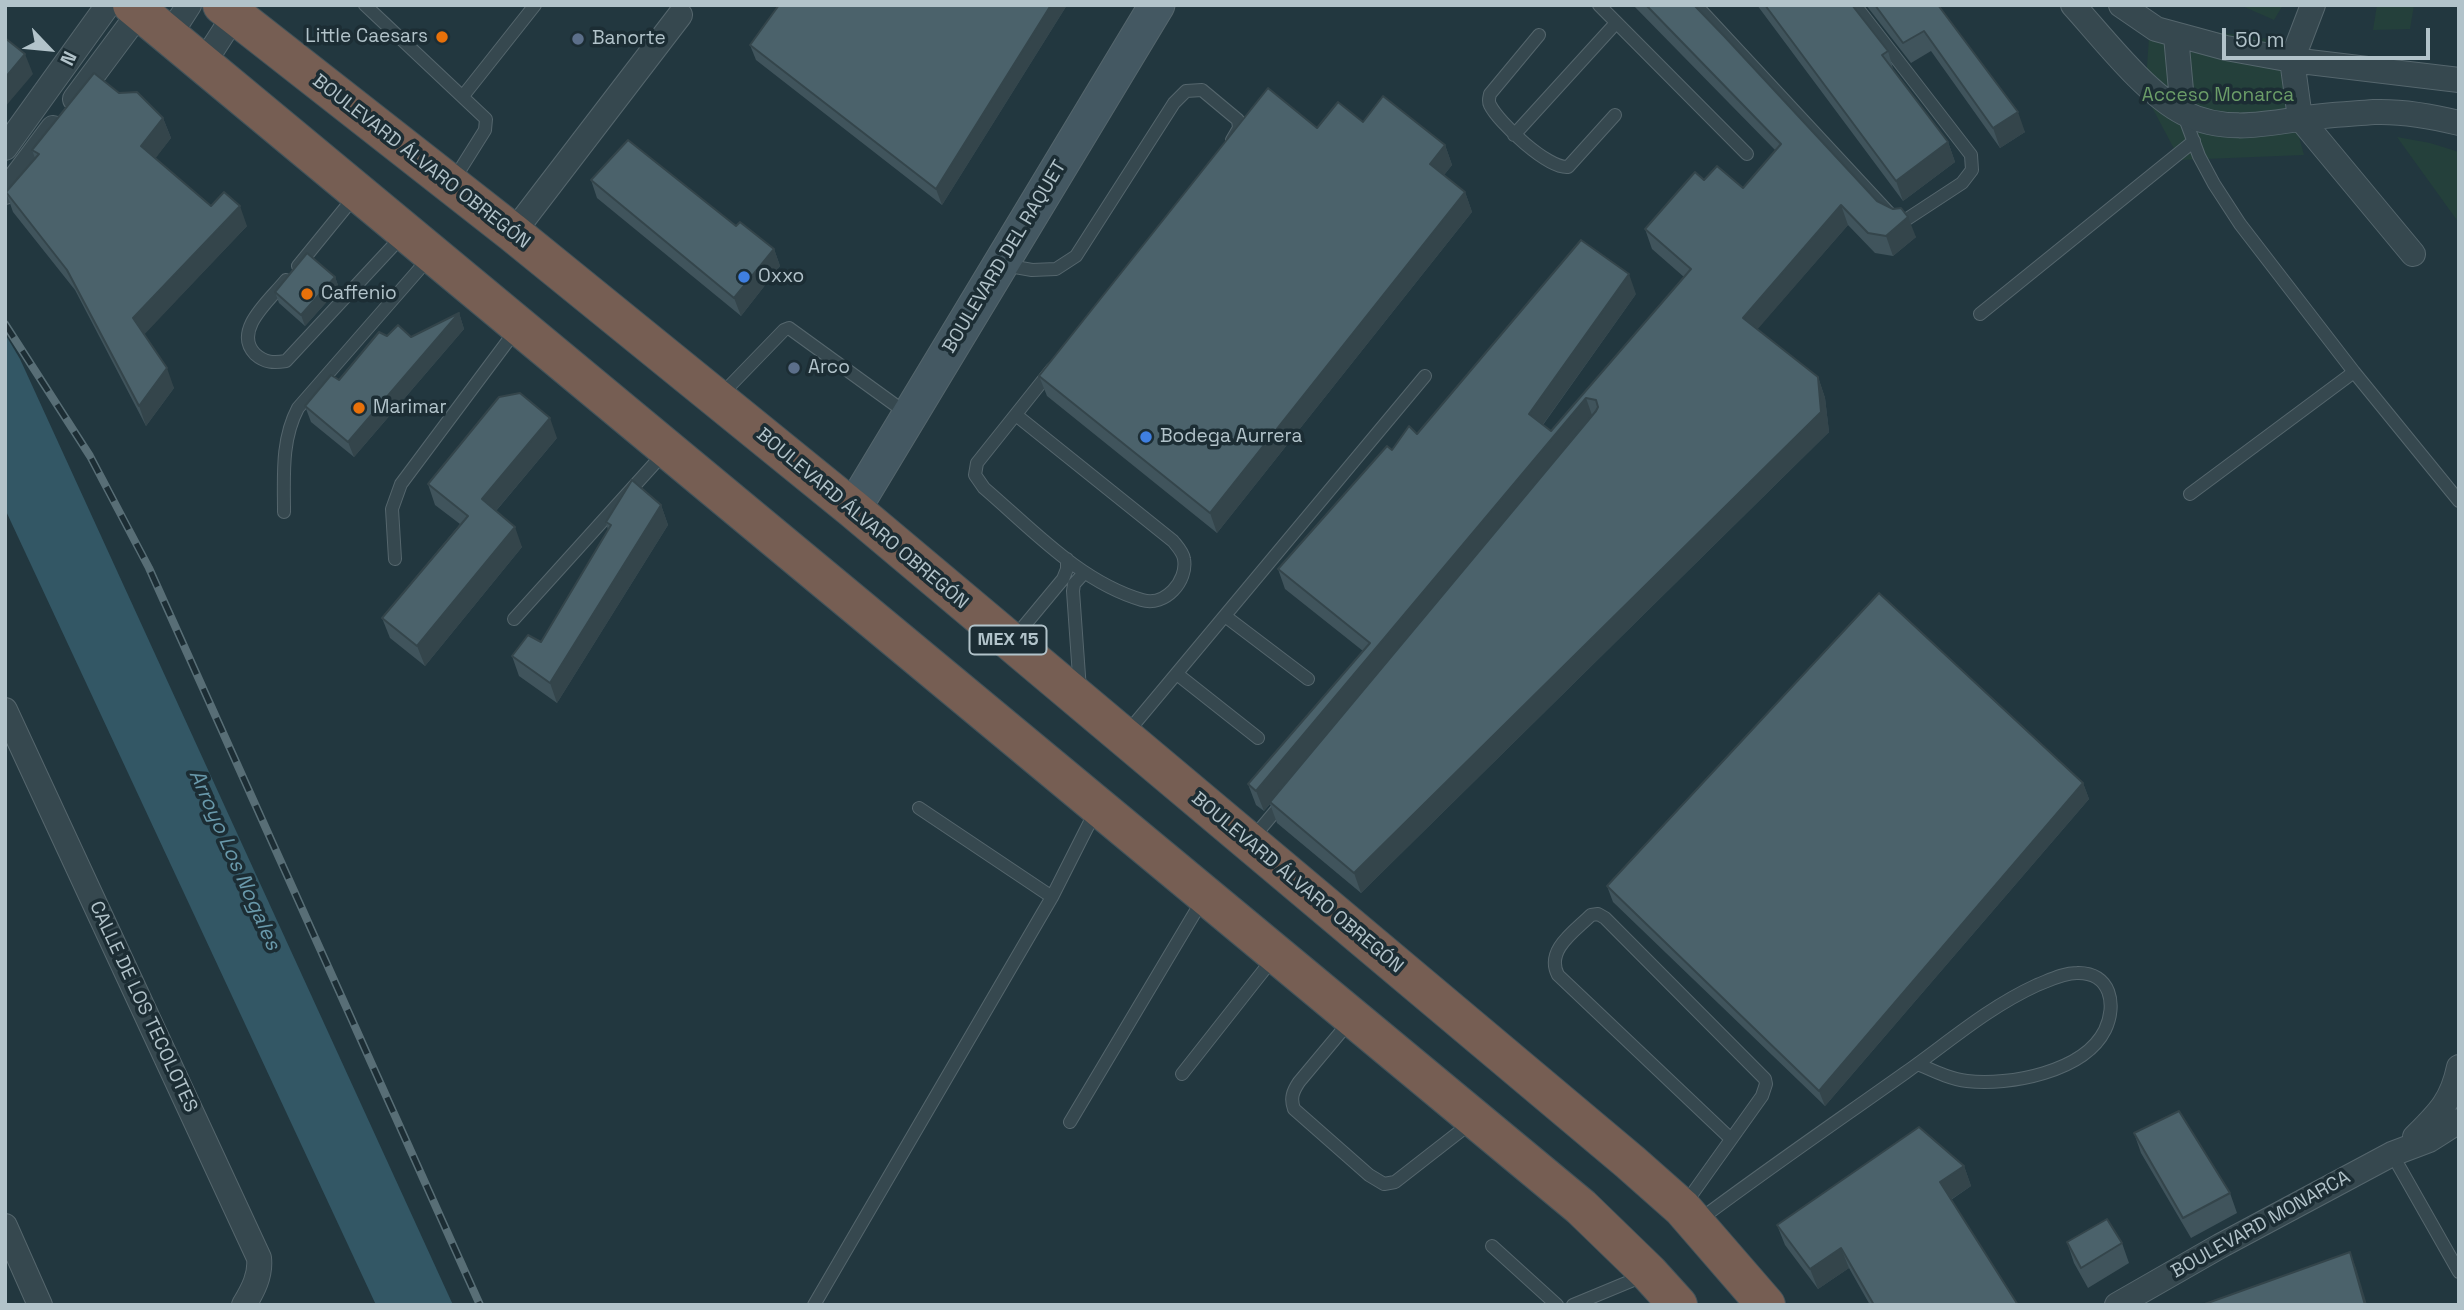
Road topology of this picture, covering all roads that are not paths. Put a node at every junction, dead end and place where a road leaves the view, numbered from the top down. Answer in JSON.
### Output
{"nodes":[{"id":1,"x":535,"y":5,"type":"edge"},
{"id":2,"x":1157,"y":5,"type":"edge"},
{"id":3,"x":1599,"y":5,"type":"edge"},
{"id":4,"x":1696,"y":5,"type":"edge"},
{"id":5,"x":1854,"y":5,"type":"edge"},
{"id":6,"x":2073,"y":5,"type":"edge"},
{"id":7,"x":2121,"y":5,"type":"edge"},
{"id":8,"x":2313,"y":5,"type":"edge"},
{"id":9,"x":366,"y":6,"type":"edge"},
{"id":10,"x":132,"y":7,"type":"edge"},
{"id":11,"x":232,"y":9,"type":"edge"},
{"id":12,"x":680,"y":15,"type":"dead end"},
{"id":13,"x":179,"y":21,"type":"edge"},
{"id":14,"x":1616,"y":23,"type":"junction"},
{"id":15,"x":1539,"y":35,"type":"dead end"},
{"id":16,"x":2175,"y":36,"type":"junction"},
{"id":17,"x":2292,"y":61,"type":"junction"},
{"id":18,"x":203,"y":64,"type":"junction"},
{"id":19,"x":2459,"y":80,"type":"edge"},
{"id":20,"x":463,"y":96,"type":"junction"},
{"id":21,"x":2183,"y":112,"type":"junction"},
{"id":22,"x":1615,"y":115,"type":"dead end"},
{"id":23,"x":2300,"y":118,"type":"junction"},
{"id":24,"x":2459,"y":123,"type":"edge"},
{"id":25,"x":1514,"y":135,"type":"junction"},
{"id":26,"x":2194,"y":141,"type":"junction"},
{"id":27,"x":1227,"y":147,"type":"edge"},
{"id":28,"x":5,"y":148,"type":"edge"},
{"id":29,"x":1747,"y":154,"type":"dead end"},
{"id":30,"x":450,"y":184,"type":"junction"},
{"id":31,"x":5,"y":192,"type":"edge"},
{"id":32,"x":357,"y":193,"type":"junction"},
{"id":33,"x":513,"y":233,"type":"junction"},
{"id":34,"x":418,"y":244,"type":"junction"},
{"id":35,"x":2413,"y":254,"type":"dead end"},
{"id":36,"x":1000,"y":264,"type":"junction"},
{"id":37,"x":1980,"y":314,"type":"dead end"},
{"id":38,"x":518,"y":326,"type":"junction"},
{"id":39,"x":1058,"y":361,"type":"edge"},
{"id":40,"x":2354,"y":372,"type":"junction"},
{"id":41,"x":1425,"y":376,"type":"dead end"},
{"id":42,"x":717,"y":400,"type":"junction"},
{"id":43,"x":909,"y":415,"type":"junction"},
{"id":44,"x":1016,"y":415,"type":"junction"},
{"id":45,"x":667,"y":450,"type":"junction"},
{"id":46,"x":2190,"y":494,"type":"dead end"},
{"id":47,"x":2459,"y":501,"type":"edge"},
{"id":48,"x":853,"y":509,"type":"junction"},
{"id":49,"x":284,"y":512,"type":"dead end"},
{"id":50,"x":395,"y":559,"type":"dead end"},
{"id":51,"x":1068,"y":559,"type":"junction"},
{"id":52,"x":1084,"y":573,"type":"junction"},
{"id":53,"x":1225,"y":616,"type":"junction"},
{"id":54,"x":514,"y":619,"type":"dead end"},
{"id":55,"x":1011,"y":642,"type":"junction"},
{"id":56,"x":1177,"y":674,"type":"junction"},
{"id":57,"x":1308,"y":679,"type":"dead end"},
{"id":58,"x":1081,"y":701,"type":"junction"},
{"id":59,"x":5,"y":710,"type":"edge"},
{"id":60,"x":1124,"y":737,"type":"junction"},
{"id":61,"x":1258,"y":738,"type":"dead end"},
{"id":62,"x":1294,"y":789,"type":"edge"},
{"id":63,"x":1097,"y":807,"type":"junction"},
{"id":64,"x":919,"y":808,"type":"dead end"},
{"id":65,"x":1250,"y":842,"type":"junction"},
{"id":66,"x":1205,"y":896,"type":"junction"},
{"id":67,"x":1052,"y":897,"type":"junction"},
{"id":68,"x":1276,"y":955,"type":"junction"},
{"id":69,"x":1352,"y":1018,"type":"junction"},
{"id":70,"x":1918,"y":1064,"type":"junction"},
{"id":71,"x":2459,"y":1067,"type":"edge"},
{"id":72,"x":1182,"y":1074,"type":"dead end"},
{"id":73,"x":1475,"y":1119,"type":"junction"},
{"id":74,"x":2459,"y":1121,"type":"edge"},
{"id":75,"x":1070,"y":1122,"type":"dead end"},
{"id":76,"x":1731,"y":1139,"type":"junction"},
{"id":77,"x":2398,"y":1151,"type":"junction"},
{"id":78,"x":1688,"y":1216,"type":"junction"},
{"id":79,"x":5,"y":1226,"type":"edge"},
{"id":80,"x":1492,"y":1246,"type":"dead end"},
{"id":81,"x":2459,"y":1272,"type":"edge"},
{"id":82,"x":1649,"y":1273,"type":"junction"},
{"id":83,"x":40,"y":1305,"type":"edge"},
{"id":84,"x":244,"y":1305,"type":"edge"},
{"id":85,"x":814,"y":1305,"type":"edge"},
{"id":86,"x":1557,"y":1305,"type":"edge"},
{"id":87,"x":1573,"y":1305,"type":"edge"},
{"id":88,"x":1678,"y":1305,"type":"edge"},
{"id":89,"x":1766,"y":1305,"type":"edge"},
{"id":90,"x":2117,"y":1305,"type":"edge"}],
"edges":[{"from":1,"to":20,"type":"lane"},
{"from":2,"to":36,"type":"street","name":"BOULEVARD DEL RAQUET"},
{"from":3,"to":14,"type":"lane"},
{"from":4,"to":5,"type":"lane"},
{"from":6,"to":21,"type":"street"},
{"from":7,"to":16,"type":"street"},
{"from":8,"to":17,"type":"street"},
{"from":9,"to":20,"type":"lane"},
{"from":10,"to":13,"type":"highway"},
{"from":10,"to":28,"type":"street"},
{"from":10,"to":31,"type":"street"},
{"from":11,"to":18,"type":"street"},
{"from":11,"to":30,"type":"highway","name":"BOULEVARD ÁLVARO OBREGÓN","number":"MEX 15"},
{"from":12,"to":33,"type":"street"},
{"from":13,"to":18,"type":"highway"},
{"from":14,"to":25,"type":"lane"},
{"from":14,"to":29,"type":"lane"},
{"from":15,"to":25,"type":"lane"},
{"from":16,"to":17,"type":"street"},
{"from":16,"to":21,"type":"street"},
{"from":17,"to":19,"type":"street"},
{"from":17,"to":23,"type":"street"},
{"from":18,"to":32,"type":"highway"},
{"from":20,"to":30,"type":"lane"},
{"from":21,"to":23,"type":"street"},
{"from":21,"to":26,"type":"lane"},
{"from":22,"to":25,"type":"lane"},
{"from":23,"to":24,"type":"street"},
{"from":23,"to":35,"type":"street"},
{"from":26,"to":37,"type":"lane"},
{"from":26,"to":40,"type":"lane"},
{"from":27,"to":36,"type":"lane"},
{"from":30,"to":33,"type":"highway","name":"BOULEVARD ÁLVARO OBREGÓN","number":"MEX 15"},
{"from":32,"to":34,"type":"highway"},
{"from":32,"to":34,"type":"lane"},
{"from":33,"to":42,"type":"highway","name":"BOULEVARD ÁLVARO OBREGÓN","number":"MEX 15"},
{"from":34,"to":38,"type":"highway"},
{"from":34,"to":49,"type":"lane"},
{"from":36,"to":43,"type":"street","name":"BOULEVARD DEL RAQUET"},
{"from":38,"to":45,"type":"highway"},
{"from":38,"to":50,"type":"lane"},
{"from":39,"to":44,"type":"lane"},
{"from":40,"to":46,"type":"lane"},
{"from":40,"to":47,"type":"lane"},
{"from":41,"to":53,"type":"lane"},
{"from":42,"to":43,"type":"lane"},
{"from":42,"to":48,"type":"highway","name":"BOULEVARD ÁLVARO OBREGÓN","number":"MEX 15"},
{"from":43,"to":48,"type":"street","name":"BOULEVARD DEL RAQUET"},
{"from":44,"to":51,"type":"lane"},
{"from":44,"to":52,"type":"lane"},
{"from":45,"to":54,"type":"lane"},
{"from":45,"to":63,"type":"highway"},
{"from":48,"to":55,"type":"highway","name":"BOULEVARD ÁLVARO OBREGÓN","number":"MEX 15"},
{"from":51,"to":52,"type":"lane"},
{"from":51,"to":55,"type":"lane"},
{"from":52,"to":58,"type":"lane"},
{"from":53,"to":56,"type":"lane"},
{"from":53,"to":57,"type":"lane"},
{"from":55,"to":58,"type":"highway","name":"BOULEVARD ÁLVARO OBREGÓN","number":"MEX 15"},
{"from":56,"to":60,"type":"lane"},
{"from":56,"to":61,"type":"lane"},
{"from":58,"to":60,"type":"highway","name":"BOULEVARD ÁLVARO OBREGÓN","number":"MEX 15"},
{"from":59,"to":84,"type":"street","name":"CALLE DE LOS TECOLOTES"},
{"from":60,"to":65,"type":"highway","name":"BOULEVARD ÁLVARO OBREGÓN","number":"MEX 15"},
{"from":62,"to":65,"type":"lane"},
{"from":63,"to":66,"type":"highway"},
{"from":63,"to":67,"type":"lane"},
{"from":64,"to":67,"type":"lane"},
{"from":65,"to":78,"type":"highway","name":"BOULEVARD ÁLVARO OBREGÓN","number":"MEX 15"},
{"from":66,"to":68,"type":"highway"},
{"from":66,"to":75,"type":"lane"},
{"from":67,"to":85,"type":"lane"},
{"from":68,"to":69,"type":"highway"},
{"from":68,"to":72,"type":"lane"},
{"from":69,"to":73,"type":"highway"},
{"from":69,"to":73,"type":"lane"},
{"from":70,"to":70,"type":"lane"},
{"from":70,"to":78,"type":"lane"},
{"from":71,"to":77,"type":"street","name":"BOULEVARD MONARCA"},
{"from":73,"to":82,"type":"highway"},
{"from":74,"to":77,"type":"street","name":"BOULEVARD MONARCA"},
{"from":76,"to":76,"type":"lane"},
{"from":76,"to":78,"type":"lane"},
{"from":77,"to":81,"type":"lane"},
{"from":77,"to":90,"type":"street","name":"BOULEVARD MONARCA"},
{"from":78,"to":89,"type":"highway","name":"BOULEVARD ÁLVARO OBREGÓN","number":"MEX 15"},
{"from":79,"to":83,"type":"street"},
{"from":80,"to":86,"type":"lane"},
{"from":82,"to":87,"type":"lane"},
{"from":82,"to":88,"type":"highway"}]}
